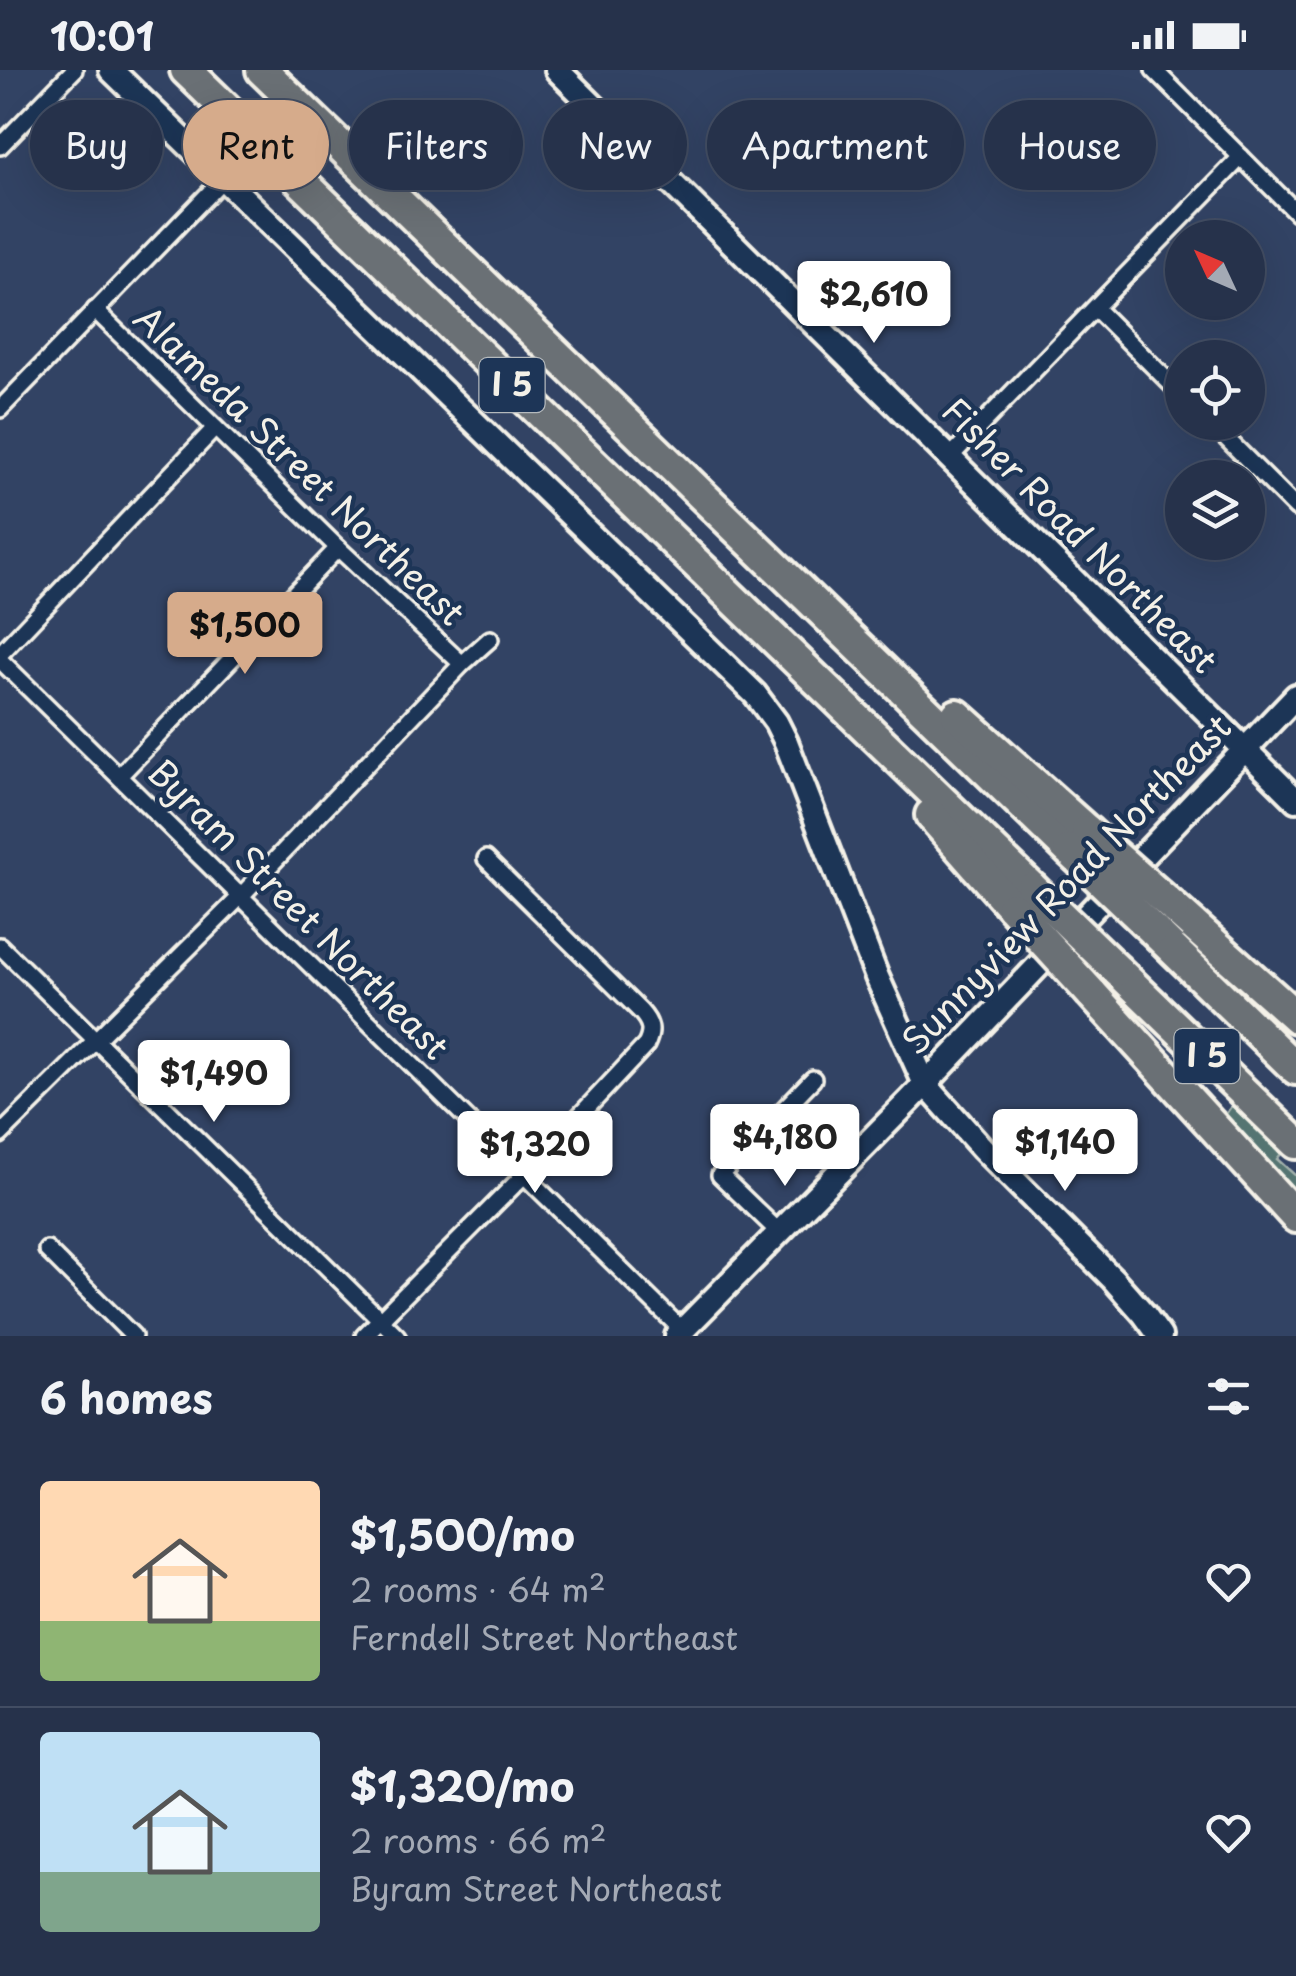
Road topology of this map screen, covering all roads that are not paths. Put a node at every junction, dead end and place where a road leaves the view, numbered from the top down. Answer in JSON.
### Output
{"nodes":[{"id":1,"x":74,"y":70,"type":"edge"},
{"id":2,"x":111,"y":70,"type":"edge"},
{"id":3,"x":186,"y":70,"type":"edge"},
{"id":4,"x":262,"y":70,"type":"edge"},
{"id":5,"x":557,"y":70,"type":"edge"},
{"id":6,"x":1154,"y":70,"type":"edge"},
{"id":7,"x":183,"y":139,"type":"edge"},
{"id":8,"x":0,"y":146,"type":"edge"},
{"id":9,"x":1240,"y":157,"type":"junction"},
{"id":10,"x":212,"y":190,"type":"edge"},
{"id":11,"x":236,"y":190,"type":"edge"},
{"id":12,"x":1296,"y":212,"type":"edge"},
{"id":13,"x":1096,"y":309,"type":"junction"},
{"id":14,"x":95,"y":310,"type":"junction"},
{"id":15,"x":1165,"y":378,"type":"edge"},
{"id":16,"x":0,"y":408,"type":"edge"},
{"id":17,"x":215,"y":428,"type":"junction"},
{"id":18,"x":1228,"y":440,"type":"edge"},
{"id":19,"x":950,"y":458,"type":"junction"},
{"id":20,"x":1296,"y":508,"type":"edge"},
{"id":21,"x":338,"y":548,"type":"junction"},
{"id":22,"x":490,"y":639,"type":"dead end"},
{"id":23,"x":0,"y":657,"type":"edge"},
{"id":24,"x":462,"y":664,"type":"junction"},
{"id":25,"x":1296,"y":696,"type":"edge"},
{"id":26,"x":1244,"y":750,"type":"junction"},
{"id":27,"x":120,"y":776,"type":"junction"},
{"id":28,"x":1296,"y":800,"type":"edge"},
{"id":29,"x":1078,"y":840,"type":"junction"},
{"id":30,"x":486,"y":859,"type":"dead end"},
{"id":31,"x":240,"y":896,"type":"junction"},
{"id":32,"x":1022,"y":897,"type":"junction"},
{"id":33,"x":0,"y":946,"type":"edge"},
{"id":34,"x":1296,"y":1017,"type":"edge"},
{"id":35,"x":95,"y":1040,"type":"junction"},
{"id":36,"x":1296,"y":1069,"type":"edge"},
{"id":37,"x":812,"y":1079,"type":"dead end"},
{"id":38,"x":925,"y":1084,"type":"junction"},
{"id":39,"x":0,"y":1135,"type":"edge"},
{"id":40,"x":1296,"y":1143,"type":"edge"},
{"id":41,"x":524,"y":1175,"type":"junction"},
{"id":42,"x":1296,"y":1217,"type":"edge"},
{"id":43,"x":779,"y":1232,"type":"junction"},
{"id":44,"x":47,"y":1250,"type":"dead end"},
{"id":45,"x":380,"y":1320,"type":"junction"},
{"id":46,"x":679,"y":1333,"type":"edge"},
{"id":47,"x":133,"y":1336,"type":"edge"},
{"id":48,"x":364,"y":1336,"type":"edge"},
{"id":49,"x":397,"y":1336,"type":"edge"},
{"id":50,"x":1160,"y":1336,"type":"edge"}],
"edges":[{"from":1,"to":8,"type":"street"},
{"from":2,"to":7,"type":"main road"},
{"from":3,"to":32,"type":"highway","number":"I 5"},
{"from":4,"to":29,"type":"highway","number":"I 5"},
{"from":5,"to":19,"type":"main road","name":"Fisher Road Northeast"},
{"from":6,"to":9,"type":"street"},
{"from":9,"to":12,"type":"street"},
{"from":9,"to":13,"type":"street"},
{"from":10,"to":14,"type":"street"},
{"from":11,"to":38,"type":"main road"},
{"from":13,"to":15,"type":"street"},
{"from":13,"to":19,"type":"street"},
{"from":14,"to":16,"type":"street"},
{"from":14,"to":17,"type":"street","name":"Alameda Street Northeast"},
{"from":17,"to":21,"type":"street","name":"Alameda Street Northeast"},
{"from":17,"to":23,"type":"street"},
{"from":18,"to":20,"type":"street"},
{"from":19,"to":26,"type":"main road","name":"Fisher Road Northeast"},
{"from":21,"to":24,"type":"street","name":"Alameda Street Northeast"},
{"from":21,"to":27,"type":"street"},
{"from":22,"to":24,"type":"street"},
{"from":23,"to":27,"type":"street","name":"Byram Street Northeast"},
{"from":24,"to":31,"type":"street"},
{"from":25,"to":26,"type":"main road","name":"Sunnyview Road Northeast"},
{"from":26,"to":28,"type":"main road","name":"Fisher Road Northeast"},
{"from":26,"to":38,"type":"main road","name":"Sunnyview Road Northeast"},
{"from":27,"to":31,"type":"street","name":"Byram Street Northeast"},
{"from":29,"to":34,"type":"highway","number":"I 5","bridge":true},
{"from":29,"to":36,"type":"highway","number":"I 5","bridge":true},
{"from":30,"to":41,"type":"street"},
{"from":31,"to":35,"type":"street"},
{"from":31,"to":41,"type":"street","name":"Byram Street Northeast"},
{"from":32,"to":40,"type":"highway","number":"I 5","bridge":true},
{"from":32,"to":42,"type":"highway","bridge":true},
{"from":33,"to":35,"type":"street"},
{"from":35,"to":39,"type":"street"},
{"from":35,"to":45,"type":"street"},
{"from":37,"to":43,"type":"street"},
{"from":38,"to":43,"type":"main road","name":"Sunnyview Road Northeast"},
{"from":38,"to":50,"type":"main road"},
{"from":41,"to":45,"type":"street"},
{"from":41,"to":46,"type":"street","name":"Byram Street Northeast"},
{"from":43,"to":46,"type":"main road","name":"Sunnyview Road Northeast"},
{"from":44,"to":47,"type":"street"},
{"from":45,"to":48,"type":"street"},
{"from":45,"to":49,"type":"street"}]}
